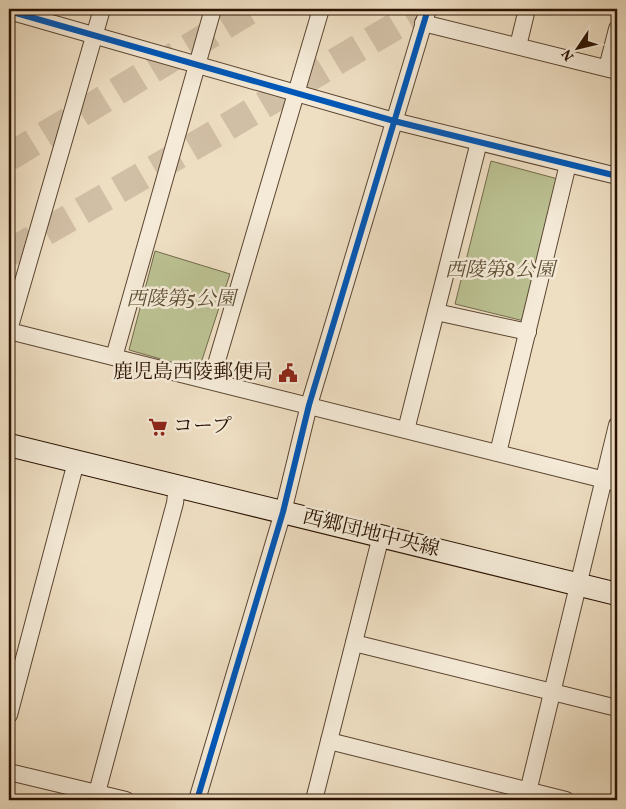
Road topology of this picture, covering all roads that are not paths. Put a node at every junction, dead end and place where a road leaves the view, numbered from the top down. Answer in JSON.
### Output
{"nodes":[{"id":1,"x":102,"y":9,"type":"edge"},
{"id":2,"x":213,"y":9,"type":"edge"},
{"id":3,"x":321,"y":9,"type":"edge"},
{"id":4,"x":528,"y":9,"type":"edge"},
{"id":5,"x":9,"y":10,"type":"edge"},
{"id":6,"x":426,"y":16,"type":"edge"},
{"id":7,"x":617,"y":29,"type":"edge"},
{"id":8,"x":94,"y":35,"type":"junction"},
{"id":9,"x":518,"y":46,"type":"junction"},
{"id":10,"x":197,"y":64,"type":"junction"},
{"id":11,"x":612,"y":70,"type":"edge"},
{"id":12,"x":296,"y":93,"type":"junction"},
{"id":13,"x":394,"y":121,"type":"junction"},
{"id":14,"x":479,"y":142,"type":"junction"},
{"id":15,"x":568,"y":164,"type":"junction"},
{"id":16,"x":617,"y":176,"type":"edge"},
{"id":17,"x":436,"y":312,"type":"junction"},
{"id":18,"x":9,"y":330,"type":"edge"},
{"id":19,"x":528,"y":332,"type":"junction"},
{"id":20,"x":114,"y":357,"type":"junction"},
{"id":21,"x":211,"y":381,"type":"junction"},
{"id":22,"x":309,"y":405,"type":"junction"},
{"id":23,"x":617,"y":425,"type":"edge"},
{"id":24,"x":406,"y":430,"type":"junction"},
{"id":25,"x":9,"y":445,"type":"edge"},
{"id":26,"x":498,"y":453,"type":"junction"},
{"id":27,"x":76,"y":462,"type":"junction"},
{"id":28,"x":610,"y":481,"type":"edge"},
{"id":29,"x":177,"y":486,"type":"junction"},
{"id":30,"x":283,"y":512,"type":"junction"},
{"id":31,"x":381,"y":536,"type":"junction"},
{"id":32,"x":578,"y":584,"type":"junction"},
{"id":33,"x":617,"y":594,"type":"edge"},
{"id":34,"x":354,"y":642,"type":"junction"},
{"id":35,"x":552,"y":692,"type":"junction"},
{"id":36,"x":617,"y":708,"type":"edge"},
{"id":37,"x":9,"y":715,"type":"edge"},
{"id":38,"x":329,"y":741,"type":"junction"},
{"id":39,"x":9,"y":772,"type":"edge"},
{"id":40,"x":527,"y":796,"type":"edge"},
{"id":41,"x":96,"y":797,"type":"edge"},
{"id":42,"x":126,"y":800,"type":"edge"},
{"id":43,"x":197,"y":800,"type":"edge"},
{"id":44,"x":314,"y":800,"type":"edge"},
{"id":45,"x":566,"y":800,"type":"edge"}],
"edges":[{"from":1,"to":8,"type":"street"},
{"from":2,"to":10,"type":"street"},
{"from":3,"to":12,"type":"street"},
{"from":4,"to":9,"type":"street"},
{"from":5,"to":8,"type":"street"},
{"from":6,"to":9,"type":"street"},
{"from":6,"to":13,"type":"street"},
{"from":7,"to":11,"type":"street"},
{"from":8,"to":10,"type":"street"},
{"from":8,"to":18,"type":"street"},
{"from":9,"to":11,"type":"street"},
{"from":10,"to":12,"type":"street"},
{"from":10,"to":20,"type":"street"},
{"from":12,"to":13,"type":"street"},
{"from":12,"to":21,"type":"street"},
{"from":13,"to":14,"type":"street"},
{"from":13,"to":22,"type":"street"},
{"from":14,"to":15,"type":"street"},
{"from":14,"to":17,"type":"street"},
{"from":15,"to":16,"type":"street"},
{"from":15,"to":19,"type":"street"},
{"from":17,"to":19,"type":"street"},
{"from":17,"to":24,"type":"street"},
{"from":18,"to":20,"type":"street"},
{"from":19,"to":26,"type":"street"},
{"from":20,"to":21,"type":"street"},
{"from":21,"to":22,"type":"street"},
{"from":22,"to":24,"type":"street"},
{"from":22,"to":30,"type":"street"},
{"from":23,"to":28,"type":"street"},
{"from":24,"to":26,"type":"street"},
{"from":25,"to":27,"type":"street","name":"西郷団地中央線"},
{"from":26,"to":28,"type":"street"},
{"from":27,"to":29,"type":"street","name":"西郷団地中央線"},
{"from":27,"to":37,"type":"street"},
{"from":28,"to":32,"type":"street"},
{"from":29,"to":30,"type":"street","name":"西郷団地中央線"},
{"from":29,"to":41,"type":"street"},
{"from":30,"to":31,"type":"street","name":"西郷団地中央線"},
{"from":30,"to":43,"type":"street"},
{"from":31,"to":32,"type":"street","name":"西郷団地中央線"},
{"from":31,"to":34,"type":"street"},
{"from":32,"to":33,"type":"street","name":"西郷団地中央線"},
{"from":32,"to":35,"type":"street"},
{"from":34,"to":35,"type":"street"},
{"from":34,"to":38,"type":"street"},
{"from":35,"to":36,"type":"street"},
{"from":35,"to":40,"type":"street"},
{"from":38,"to":40,"type":"street"},
{"from":38,"to":44,"type":"street"},
{"from":39,"to":41,"type":"street"},
{"from":40,"to":45,"type":"street"},
{"from":41,"to":42,"type":"street"}]}
